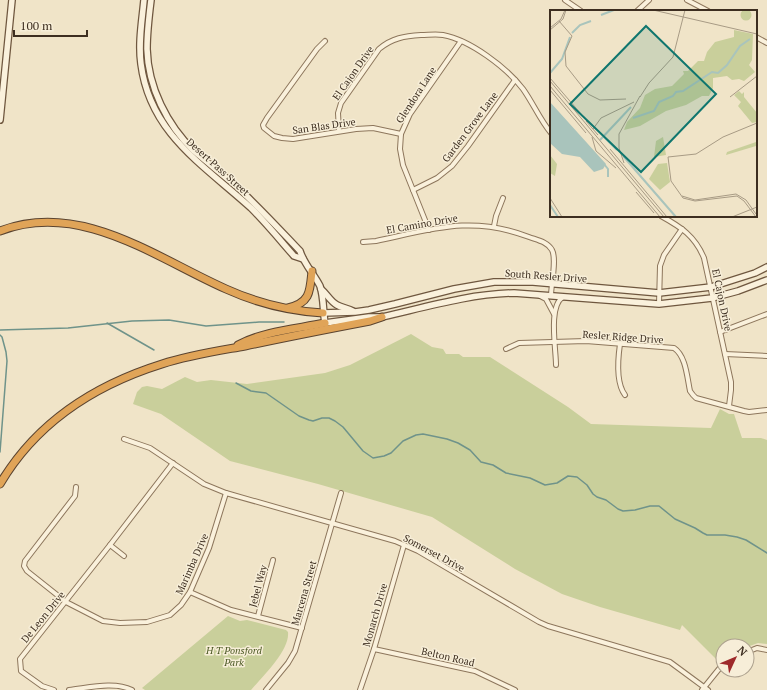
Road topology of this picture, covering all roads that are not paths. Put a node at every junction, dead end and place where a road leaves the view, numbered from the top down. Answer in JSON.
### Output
{"nodes":[{"id":1,"x":12,"y":0,"type":"edge"},
{"id":2,"x":144,"y":0,"type":"edge"},
{"id":3,"x":151,"y":0,"type":"edge"},
{"id":4,"x":649,"y":0,"type":"edge"},
{"id":5,"x":687,"y":0,"type":"edge"},
{"id":6,"x":568,"y":1,"type":"edge"},
{"id":7,"x":580,"y":10,"type":"edge"},
{"id":8,"x":638,"y":10,"type":"edge"},
{"id":9,"x":706,"y":10,"type":"edge"},
{"id":10,"x":757,"y":38,"type":"edge"},
{"id":11,"x":325,"y":41,"type":"dead end"},
{"id":12,"x":462,"y":41,"type":"junction"},
{"id":13,"x":767,"y":43,"type":"edge"},
{"id":14,"x":148,"y":64,"type":"junction"},
{"id":15,"x":141,"y":65,"type":"junction"},
{"id":16,"x":515,"y":80,"type":"junction"},
{"id":17,"x":0,"y":120,"type":"edge"},
{"id":18,"x":339,"y":131,"type":"junction"},
{"id":19,"x":550,"y":132,"type":"edge"},
{"id":20,"x":401,"y":134,"type":"junction"},
{"id":21,"x":236,"y":186,"type":"junction"},
{"id":22,"x":414,"y":190,"type":"junction"},
{"id":23,"x":232,"y":191,"type":"junction"},
{"id":24,"x":503,"y":198,"type":"dead end"},
{"id":25,"x":663,"y":217,"type":"edge"},
{"id":26,"x":494,"y":226,"type":"junction"},
{"id":27,"x":682,"y":229,"type":"junction"},
{"id":28,"x":429,"y":230,"type":"junction"},
{"id":29,"x":0,"y":231,"type":"edge"},
{"id":30,"x":363,"y":242,"type":"dead end"},
{"id":31,"x":303,"y":259,"type":"junction"},
{"id":32,"x":767,"y":267,"type":"edge"},
{"id":33,"x":312,"y":271,"type":"junction"},
{"id":34,"x":767,"y":280,"type":"edge"},
{"id":35,"x":551,"y":285,"type":"junction"},
{"id":36,"x":711,"y":287,"type":"junction"},
{"id":37,"x":321,"y":289,"type":"junction"},
{"id":38,"x":659,"y":293,"type":"junction"},
{"id":39,"x":537,"y":295,"type":"junction"},
{"id":40,"x":551,"y":296,"type":"junction"},
{"id":41,"x":563,"y":297,"type":"junction"},
{"id":42,"x":712,"y":298,"type":"junction"},
{"id":43,"x":659,"y":304,"type":"junction"},
{"id":44,"x":285,"y":308,"type":"junction"},
{"id":45,"x":355,"y":312,"type":"junction"},
{"id":46,"x":323,"y":313,"type":"junction"},
{"id":47,"x":554,"y":314,"type":"junction"},
{"id":48,"x":767,"y":314,"type":"edge"},
{"id":49,"x":382,"y":317,"type":"junction"},
{"id":50,"x":325,"y":324,"type":"junction"},
{"id":51,"x":720,"y":332,"type":"junction"},
{"id":52,"x":555,"y":341,"type":"junction"},
{"id":53,"x":620,"y":344,"type":"junction"},
{"id":54,"x":233,"y":348,"type":"junction"},
{"id":55,"x":506,"y":349,"type":"dead end"},
{"id":56,"x":725,"y":354,"type":"junction"},
{"id":57,"x":767,"y":356,"type":"edge"},
{"id":58,"x":556,"y":365,"type":"dead end"},
{"id":59,"x":625,"y":395,"type":"dead end"},
{"id":60,"x":729,"y":406,"type":"junction"},
{"id":61,"x":767,"y":410,"type":"edge"},
{"id":62,"x":124,"y":439,"type":"dead end"},
{"id":63,"x":173,"y":463,"type":"junction"},
{"id":64,"x":0,"y":484,"type":"edge"},
{"id":65,"x":76,"y":487,"type":"dead end"},
{"id":66,"x":226,"y":493,"type":"junction"},
{"id":67,"x":341,"y":494,"type":"dead end"},
{"id":68,"x":332,"y":522,"type":"junction"},
{"id":69,"x":110,"y":545,"type":"junction"},
{"id":70,"x":404,"y":545,"type":"junction"},
{"id":71,"x":124,"y":556,"type":"dead end"},
{"id":72,"x":273,"y":560,"type":"dead end"},
{"id":73,"x":190,"y":592,"type":"junction"},
{"id":74,"x":66,"y":602,"type":"junction"},
{"id":75,"x":258,"y":616,"type":"junction"},
{"id":76,"x":302,"y":628,"type":"junction"},
{"id":77,"x":374,"y":649,"type":"junction"},
{"id":78,"x":755,"y":649,"type":"edge"},
{"id":79,"x":767,"y":650,"type":"edge"},
{"id":80,"x":715,"y":675,"type":"edge"},
{"id":81,"x":704,"y":689,"type":"edge"},
{"id":82,"x":54,"y":690,"type":"edge"},
{"id":83,"x":69,"y":690,"type":"edge"},
{"id":84,"x":132,"y":690,"type":"edge"},
{"id":85,"x":266,"y":690,"type":"edge"},
{"id":86,"x":360,"y":690,"type":"edge"},
{"id":87,"x":515,"y":690,"type":"edge"}],
"edges":[{"from":1,"to":17,"type":"main road"},
{"from":2,"to":15,"type":"main road","name":"Desert Pass Street"},
{"from":3,"to":14,"type":"main road","name":"Desert Pass Street"},
{"from":4,"to":8,"type":"street"},
{"from":5,"to":9,"type":"street"},
{"from":6,"to":7,"type":"street"},
{"from":10,"to":13,"type":"street"},
{"from":11,"to":18,"type":"street","name":"San Blas Drive"},
{"from":12,"to":16,"type":"street","name":"El Cajon Drive"},
{"from":12,"to":18,"type":"street","name":"El Cajon Drive"},
{"from":12,"to":20,"type":"street","name":"Glendora Lane"},
{"from":14,"to":15,"type":"main road"},
{"from":14,"to":21,"type":"main road","name":"Desert Pass Street"},
{"from":15,"to":23,"type":"main road","name":"Desert Pass Street"},
{"from":16,"to":19,"type":"street","name":"El Cajon Drive"},
{"from":16,"to":22,"type":"street","name":"Garden Grove Lane"},
{"from":18,"to":20,"type":"street","name":"San Blas Drive"},
{"from":20,"to":22,"type":"street","name":"Glendora Lane"},
{"from":21,"to":23,"type":"main road"},
{"from":21,"to":31,"type":"main road","name":"Desert Pass Street"},
{"from":22,"to":28,"type":"street","name":"Glendora Lane"},
{"from":23,"to":31,"type":"main road","name":"Desert Pass Street"},
{"from":24,"to":26,"type":"street"},
{"from":25,"to":27,"type":"street","name":"El Cajon Drive"},
{"from":26,"to":28,"type":"street","name":"El Camino Drive"},
{"from":26,"to":35,"type":"street","name":"El Camino Drive"},
{"from":27,"to":36,"type":"street","name":"El Cajon Drive"},
{"from":27,"to":38,"type":"street"},
{"from":28,"to":30,"type":"street","name":"El Camino Drive"},
{"from":29,"to":44,"type":"highway"},
{"from":31,"to":33,"type":"main road","name":"Desert Pass Street"},
{"from":32,"to":36,"type":"main road","name":"South Resler Drive"},
{"from":33,"to":37,"type":"main road","name":"Desert Pass Street"},
{"from":33,"to":44,"type":"highway"},
{"from":34,"to":42,"type":"main road","name":"South Resler Drive"},
{"from":35,"to":38,"type":"main road","name":"South Resler Drive"},
{"from":35,"to":40,"type":"street","name":"El Camino Drive"},
{"from":35,"to":45,"type":"main road","name":"South Resler Drive"},
{"from":36,"to":38,"type":"main road","name":"South Resler Drive"},
{"from":36,"to":42,"type":"street","name":"El Cajon Drive"},
{"from":37,"to":45,"type":"main road"},
{"from":37,"to":46,"type":"main road","name":"Desert Pass Street"},
{"from":38,"to":43,"type":"street"},
{"from":39,"to":40,"type":"main road","name":"South Resler Drive"},
{"from":39,"to":47,"type":"street"},
{"from":39,"to":49,"type":"main road","name":"South Resler Drive"},
{"from":40,"to":41,"type":"main road","name":"South Resler Drive"},
{"from":41,"to":43,"type":"main road","name":"South Resler Drive"},
{"from":41,"to":47,"type":"street"},
{"from":42,"to":43,"type":"main road","name":"South Resler Drive"},
{"from":42,"to":51,"type":"street","name":"El Cajon Drive"},
{"from":44,"to":46,"type":"highway"},
{"from":45,"to":46,"type":"main road","name":"South Resler Drive"},
{"from":46,"to":50,"type":"main road","name":"Desert Pass Street"},
{"from":47,"to":52,"type":"street"},
{"from":48,"to":51,"type":"street"},
{"from":49,"to":50,"type":"main road","name":"South Resler Drive"},
{"from":49,"to":54,"type":"highway"},
{"from":50,"to":54,"type":"highway"},
{"from":51,"to":56,"type":"street","name":"El Cajon Drive"},
{"from":52,"to":53,"type":"street","name":"Resler Ridge Drive"},
{"from":52,"to":55,"type":"street","name":"Resler Ridge Drive"},
{"from":52,"to":58,"type":"street"},
{"from":53,"to":59,"type":"street"},
{"from":53,"to":60,"type":"street","name":"Resler Ridge Drive"},
{"from":54,"to":64,"type":"highway"},
{"from":56,"to":57,"type":"street"},
{"from":56,"to":60,"type":"street","name":"El Cajon Drive"},
{"from":60,"to":61,"type":"street"},
{"from":62,"to":63,"type":"street","name":"Somerset Drive"},
{"from":63,"to":66,"type":"street","name":"Somerset Drive"},
{"from":63,"to":69,"type":"street","name":"De Leon Drive"},
{"from":65,"to":74,"type":"street","name":"Marimba Drive"},
{"from":66,"to":68,"type":"street","name":"Somerset Drive"},
{"from":66,"to":73,"type":"street","name":"Marimba Drive"},
{"from":67,"to":68,"type":"street","name":"Marcena Street"},
{"from":68,"to":70,"type":"street","name":"Somerset Drive"},
{"from":68,"to":76,"type":"street","name":"Marcena Street"},
{"from":69,"to":71,"type":"street"},
{"from":69,"to":74,"type":"street","name":"De Leon Drive"},
{"from":70,"to":77,"type":"street","name":"Monarch Drive"},
{"from":70,"to":81,"type":"street","name":"Somerset Drive"},
{"from":72,"to":75,"type":"street","name":"Jebel Way"},
{"from":73,"to":74,"type":"street","name":"Marimba Drive"},
{"from":73,"to":75,"type":"street"},
{"from":74,"to":82,"type":"street","name":"De Leon Drive"},
{"from":75,"to":76,"type":"street"},
{"from":76,"to":85,"type":"street","name":"Marcena Street"},
{"from":77,"to":86,"type":"street","name":"Monarch Drive"},
{"from":77,"to":87,"type":"street","name":"Belton Road"},
{"from":78,"to":79,"type":"street"},
{"from":80,"to":81,"type":"street"},
{"from":83,"to":84,"type":"street"}]}
